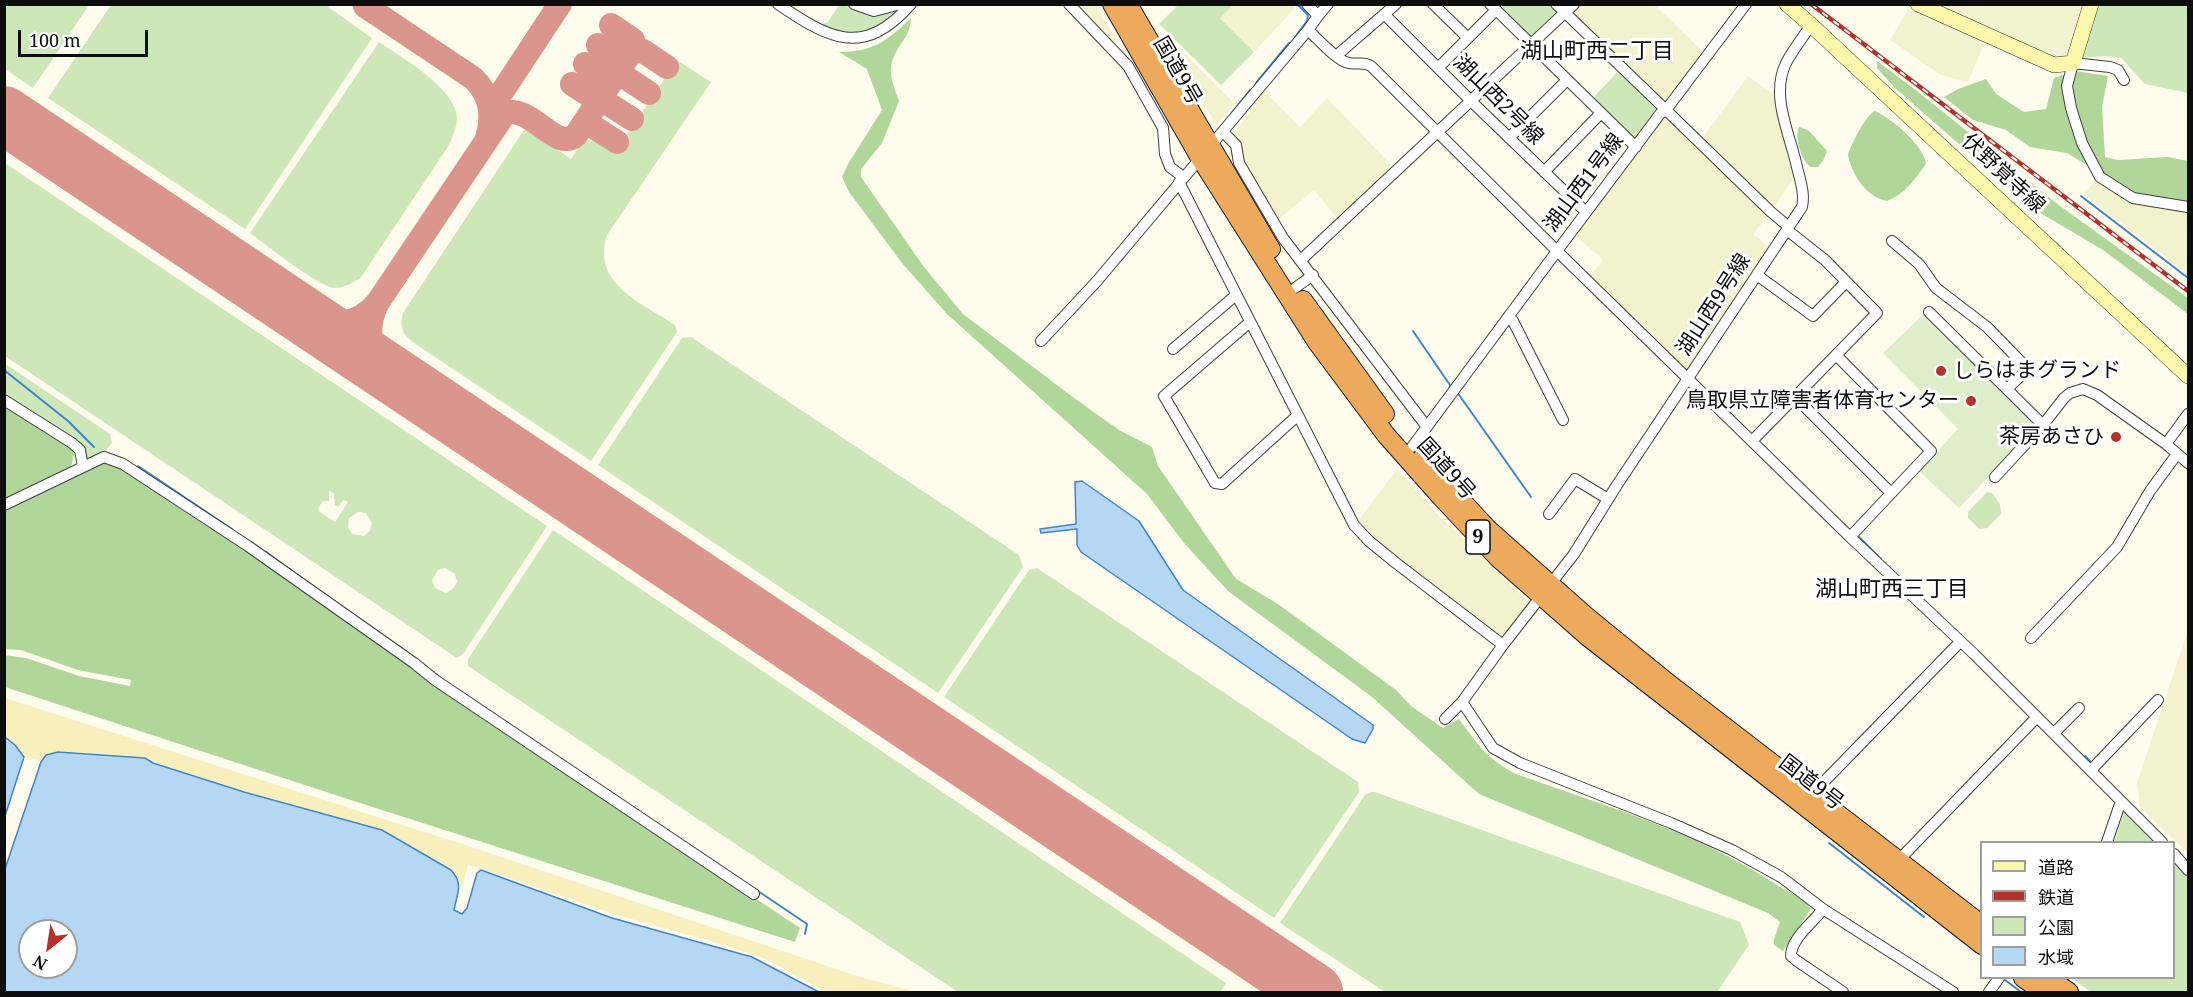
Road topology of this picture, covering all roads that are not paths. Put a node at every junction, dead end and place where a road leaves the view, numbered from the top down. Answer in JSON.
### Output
{"nodes":[{"id":1,"x":778,"y":4,"type":"edge"},
{"id":2,"x":854,"y":4,"type":"edge"},
{"id":3,"x":901,"y":4,"type":"edge"},
{"id":4,"x":911,"y":4,"type":"edge"},
{"id":5,"x":1069,"y":4,"type":"edge"},
{"id":6,"x":1112,"y":4,"type":"edge"},
{"id":7,"x":1128,"y":4,"type":"edge"},
{"id":8,"x":1307,"y":4,"type":"edge"},
{"id":9,"x":1328,"y":4,"type":"edge"},
{"id":10,"x":1396,"y":4,"type":"edge"},
{"id":11,"x":1433,"y":4,"type":"edge"},
{"id":12,"x":1556,"y":4,"type":"edge"},
{"id":13,"x":1574,"y":4,"type":"edge"},
{"id":14,"x":1746,"y":4,"type":"edge"},
{"id":15,"x":1787,"y":4,"type":"edge"},
{"id":16,"x":1918,"y":4,"type":"edge"},
{"id":17,"x":2091,"y":4,"type":"edge"},
{"id":18,"x":1493,"y":7,"type":"edge"},
{"id":19,"x":1564,"y":13,"type":"junction"},
{"id":20,"x":1384,"y":14,"type":"junction"},
{"id":21,"x":1318,"y":16,"type":"junction"},
{"id":22,"x":1811,"y":25,"type":"junction"},
{"id":23,"x":1308,"y":30,"type":"junction"},
{"id":24,"x":1468,"y":38,"type":"junction"},
{"id":25,"x":1531,"y":45,"type":"junction"},
{"id":26,"x":1336,"y":56,"type":"junction"},
{"id":27,"x":2073,"y":63,"type":"junction"},
{"id":28,"x":1438,"y":68,"type":"junction"},
{"id":29,"x":1567,"y":80,"type":"junction"},
{"id":30,"x":2124,"y":80,"type":"dead end"},
{"id":31,"x":1470,"y":100,"type":"junction"},
{"id":32,"x":1666,"y":110,"type":"junction"},
{"id":33,"x":1601,"y":113,"type":"junction"},
{"id":34,"x":1223,"y":132,"type":"junction"},
{"id":35,"x":1437,"y":132,"type":"junction"},
{"id":36,"x":1509,"y":138,"type":"junction"},
{"id":37,"x":1636,"y":147,"type":"junction"},
{"id":38,"x":1205,"y":152,"type":"junction"},
{"id":39,"x":1544,"y":172,"type":"junction"},
{"id":40,"x":1181,"y":180,"type":"junction"},
{"id":41,"x":2188,"y":207,"type":"edge"},
{"id":42,"x":1586,"y":212,"type":"junction"},
{"id":43,"x":1788,"y":229,"type":"junction"},
{"id":44,"x":1892,"y":240,"type":"dead end"},
{"id":45,"x":1557,"y":251,"type":"junction"},
{"id":46,"x":1301,"y":260,"type":"junction"},
{"id":47,"x":1313,"y":275,"type":"junction"},
{"id":48,"x":1757,"y":275,"type":"junction"},
{"id":49,"x":1846,"y":282,"type":"junction"},
{"id":50,"x":1295,"y":288,"type":"junction"},
{"id":51,"x":1236,"y":295,"type":"junction"},
{"id":52,"x":1929,"y":312,"type":"dead end"},
{"id":53,"x":1508,"y":317,"type":"junction"},
{"id":54,"x":1250,"y":322,"type":"junction"},
{"id":55,"x":1041,"y":341,"type":"dead end"},
{"id":56,"x":1173,"y":349,"type":"dead end"},
{"id":57,"x":1836,"y":356,"type":"junction"},
{"id":58,"x":2188,"y":376,"type":"edge"},
{"id":59,"x":1689,"y":379,"type":"junction"},
{"id":60,"x":2007,"y":389,"type":"junction"},
{"id":61,"x":1795,"y":398,"type":"junction"},
{"id":62,"x":4,"y":400,"type":"edge"},
{"id":63,"x":2188,"y":414,"type":"edge"},
{"id":64,"x":1297,"y":416,"type":"junction"},
{"id":65,"x":1563,"y":420,"type":"dead end"},
{"id":66,"x":2043,"y":425,"type":"junction"},
{"id":67,"x":1427,"y":427,"type":"junction"},
{"id":68,"x":1752,"y":441,"type":"junction"},
{"id":69,"x":2166,"y":444,"type":"junction"},
{"id":70,"x":1412,"y":447,"type":"junction"},
{"id":71,"x":2177,"y":454,"type":"junction"},
{"id":72,"x":2188,"y":463,"type":"edge"},
{"id":73,"x":83,"y":467,"type":"junction"},
{"id":74,"x":1995,"y":477,"type":"dead end"},
{"id":75,"x":1891,"y":493,"type":"junction"},
{"id":76,"x":1608,"y":499,"type":"junction"},
{"id":77,"x":4,"y":505,"type":"edge"},
{"id":78,"x":1549,"y":514,"type":"dead end"},
{"id":79,"x":1850,"y":537,"type":"junction"},
{"id":80,"x":1544,"y":591,"type":"junction"},
{"id":81,"x":2031,"y":638,"type":"dead end"},
{"id":82,"x":1960,"y":642,"type":"junction"},
{"id":83,"x":1503,"y":645,"type":"junction"},
{"id":84,"x":2158,"y":700,"type":"dead end"},
{"id":85,"x":1462,"y":702,"type":"junction"},
{"id":86,"x":2079,"y":708,"type":"dead end"},
{"id":87,"x":2037,"y":717,"type":"junction"},
{"id":88,"x":1445,"y":719,"type":"dead end"},
{"id":89,"x":2054,"y":733,"type":"junction"},
{"id":90,"x":2091,"y":770,"type":"junction"},
{"id":91,"x":1812,"y":794,"type":"junction"},
{"id":92,"x":2121,"y":801,"type":"junction"},
{"id":93,"x":2108,"y":841,"type":"edge"},
{"id":94,"x":2160,"y":841,"type":"edge"},
{"id":95,"x":2175,"y":855,"type":"edge"},
{"id":96,"x":1898,"y":861,"type":"junction"},
{"id":97,"x":2188,"y":870,"type":"edge"},
{"id":98,"x":754,"y":894,"type":"dead end"},
{"id":99,"x":1823,"y":909,"type":"junction"},
{"id":100,"x":1980,"y":923,"type":"edge"},
{"id":101,"x":1980,"y":943,"type":"edge"},
{"id":102,"x":1999,"y":979,"type":"edge"},
{"id":103,"x":2028,"y":979,"type":"edge"},
{"id":104,"x":2056,"y":985,"type":"edge"},
{"id":105,"x":1843,"y":993,"type":"edge"},
{"id":106,"x":1953,"y":993,"type":"edge"},
{"id":107,"x":1989,"y":993,"type":"edge"}],
"edges":[{"from":1,"to":4,"type":"street"},
{"from":2,"to":3,"type":"street"},
{"from":5,"to":40,"type":"street"},
{"from":6,"to":38,"type":"highway","name":"国道9号","number":"9"},
{"from":7,"to":38,"type":"highway","name":"国道9号","number":"9"},
{"from":8,"to":21,"type":"street"},
{"from":9,"to":21,"type":"street"},
{"from":10,"to":20,"type":"street"},
{"from":11,"to":24,"type":"street"},
{"from":12,"to":19,"type":"street"},
{"from":13,"to":19,"type":"street"},
{"from":14,"to":32,"type":"street","name":"湖山西1号線"},
{"from":15,"to":22,"type":"main road","name":"伏野覚寺線"},
{"from":16,"to":27,"type":"main road"},
{"from":17,"to":27,"type":"main road"},
{"from":18,"to":24,"type":"street"},
{"from":18,"to":25,"type":"street"},
{"from":19,"to":25,"type":"street"},
{"from":19,"to":32,"type":"street"},
{"from":20,"to":26,"type":"street"},
{"from":20,"to":28,"type":"street","name":"湖山西2号線"},
{"from":21,"to":23,"type":"street"},
{"from":22,"to":43,"type":"street","name":"湖山西9号線"},
{"from":22,"to":58,"type":"main road","name":"伏野覚寺線"},
{"from":23,"to":26,"type":"street","name":"湖山西1号線"},
{"from":23,"to":34,"type":"street"},
{"from":24,"to":28,"type":"street"},
{"from":25,"to":29,"type":"street"},
{"from":25,"to":31,"type":"street"},
{"from":26,"to":35,"type":"street","name":"湖山西1号線"},
{"from":27,"to":30,"type":"street"},
{"from":27,"to":41,"type":"street"},
{"from":28,"to":31,"type":"street","name":"湖山西2号線"},
{"from":29,"to":33,"type":"street"},
{"from":29,"to":36,"type":"street"},
{"from":31,"to":35,"type":"street"},
{"from":31,"to":36,"type":"street","name":"湖山西2号線"},
{"from":32,"to":37,"type":"street","name":"湖山西1号線"},
{"from":32,"to":43,"type":"street"},
{"from":33,"to":37,"type":"street"},
{"from":33,"to":39,"type":"street"},
{"from":34,"to":38,"type":"street"},
{"from":34,"to":46,"type":"street"},
{"from":35,"to":45,"type":"street","name":"湖山西1号線"},
{"from":35,"to":46,"type":"street"},
{"from":36,"to":39,"type":"street","name":"湖山西2号線"},
{"from":37,"to":42,"type":"street","name":"湖山西1号線"},
{"from":38,"to":40,"type":"street"},
{"from":38,"to":50,"type":"highway","name":"国道9号","number":"9"},
{"from":38,"to":80,"type":"highway","name":"国道9号","number":"9"},
{"from":39,"to":42,"type":"street","name":"湖山西2号線"},
{"from":40,"to":51,"type":"street"},
{"from":40,"to":55,"type":"street"},
{"from":42,"to":45,"type":"street","name":"湖山西1号線"},
{"from":43,"to":48,"type":"street","name":"湖山西9号線"},
{"from":43,"to":49,"type":"street"},
{"from":44,"to":60,"type":"street"},
{"from":45,"to":53,"type":"street"},
{"from":45,"to":59,"type":"street"},
{"from":46,"to":47,"type":"street"},
{"from":47,"to":50,"type":"street"},
{"from":47,"to":67,"type":"street"},
{"from":48,"to":49,"type":"street"},
{"from":48,"to":59,"type":"street","name":"湖山西9号線"},
{"from":49,"to":57,"type":"street"},
{"from":50,"to":70,"type":"highway","name":"国道9号","number":"9"},
{"from":51,"to":54,"type":"street"},
{"from":51,"to":56,"type":"street"},
{"from":52,"to":60,"type":"street"},
{"from":53,"to":65,"type":"street"},
{"from":53,"to":67,"type":"street"},
{"from":54,"to":64,"type":"street"},
{"from":54,"to":64,"type":"street"},
{"from":57,"to":61,"type":"street"},
{"from":57,"to":75,"type":"street"},
{"from":59,"to":68,"type":"street"},
{"from":59,"to":76,"type":"street","name":"湖山西9号線"},
{"from":60,"to":66,"type":"street"},
{"from":61,"to":68,"type":"street"},
{"from":61,"to":75,"type":"street"},
{"from":62,"to":73,"type":"street"},
{"from":63,"to":69,"type":"street"},
{"from":64,"to":83,"type":"street"},
{"from":66,"to":69,"type":"street"},
{"from":66,"to":74,"type":"street"},
{"from":67,"to":70,"type":"street"},
{"from":68,"to":79,"type":"street"},
{"from":69,"to":71,"type":"street"},
{"from":70,"to":80,"type":"highway","name":"国道9号","number":"9"},
{"from":71,"to":72,"type":"street"},
{"from":71,"to":81,"type":"street"},
{"from":73,"to":77,"type":"street"},
{"from":73,"to":98,"type":"street"},
{"from":75,"to":79,"type":"street"},
{"from":76,"to":78,"type":"street"},
{"from":76,"to":80,"type":"street","name":"湖山西9号線"},
{"from":79,"to":82,"type":"street"},
{"from":80,"to":83,"type":"street","name":"湖山西9号線"},
{"from":80,"to":91,"type":"highway","name":"国道9号","number":"9"},
{"from":80,"to":101,"type":"highway","name":"国道9号","number":"9"},
{"from":82,"to":87,"type":"street"},
{"from":82,"to":91,"type":"street"},
{"from":83,"to":85,"type":"street","name":"湖山西9号線"},
{"from":84,"to":90,"type":"street"},
{"from":85,"to":88,"type":"street","name":"湖山西9号線"},
{"from":85,"to":99,"type":"street"},
{"from":86,"to":89,"type":"street"},
{"from":87,"to":89,"type":"street"},
{"from":87,"to":96,"type":"street"},
{"from":89,"to":90,"type":"street"},
{"from":90,"to":92,"type":"street"},
{"from":91,"to":96,"type":"highway","name":"国道9号","number":"9"},
{"from":92,"to":93,"type":"street"},
{"from":92,"to":94,"type":"street"},
{"from":95,"to":97,"type":"street"},
{"from":96,"to":100,"type":"highway","name":"国道9号","number":"9"},
{"from":99,"to":105,"type":"street"},
{"from":99,"to":106,"type":"street"},
{"from":102,"to":107,"type":"street"},
{"from":103,"to":104,"type":"highway"}]}
